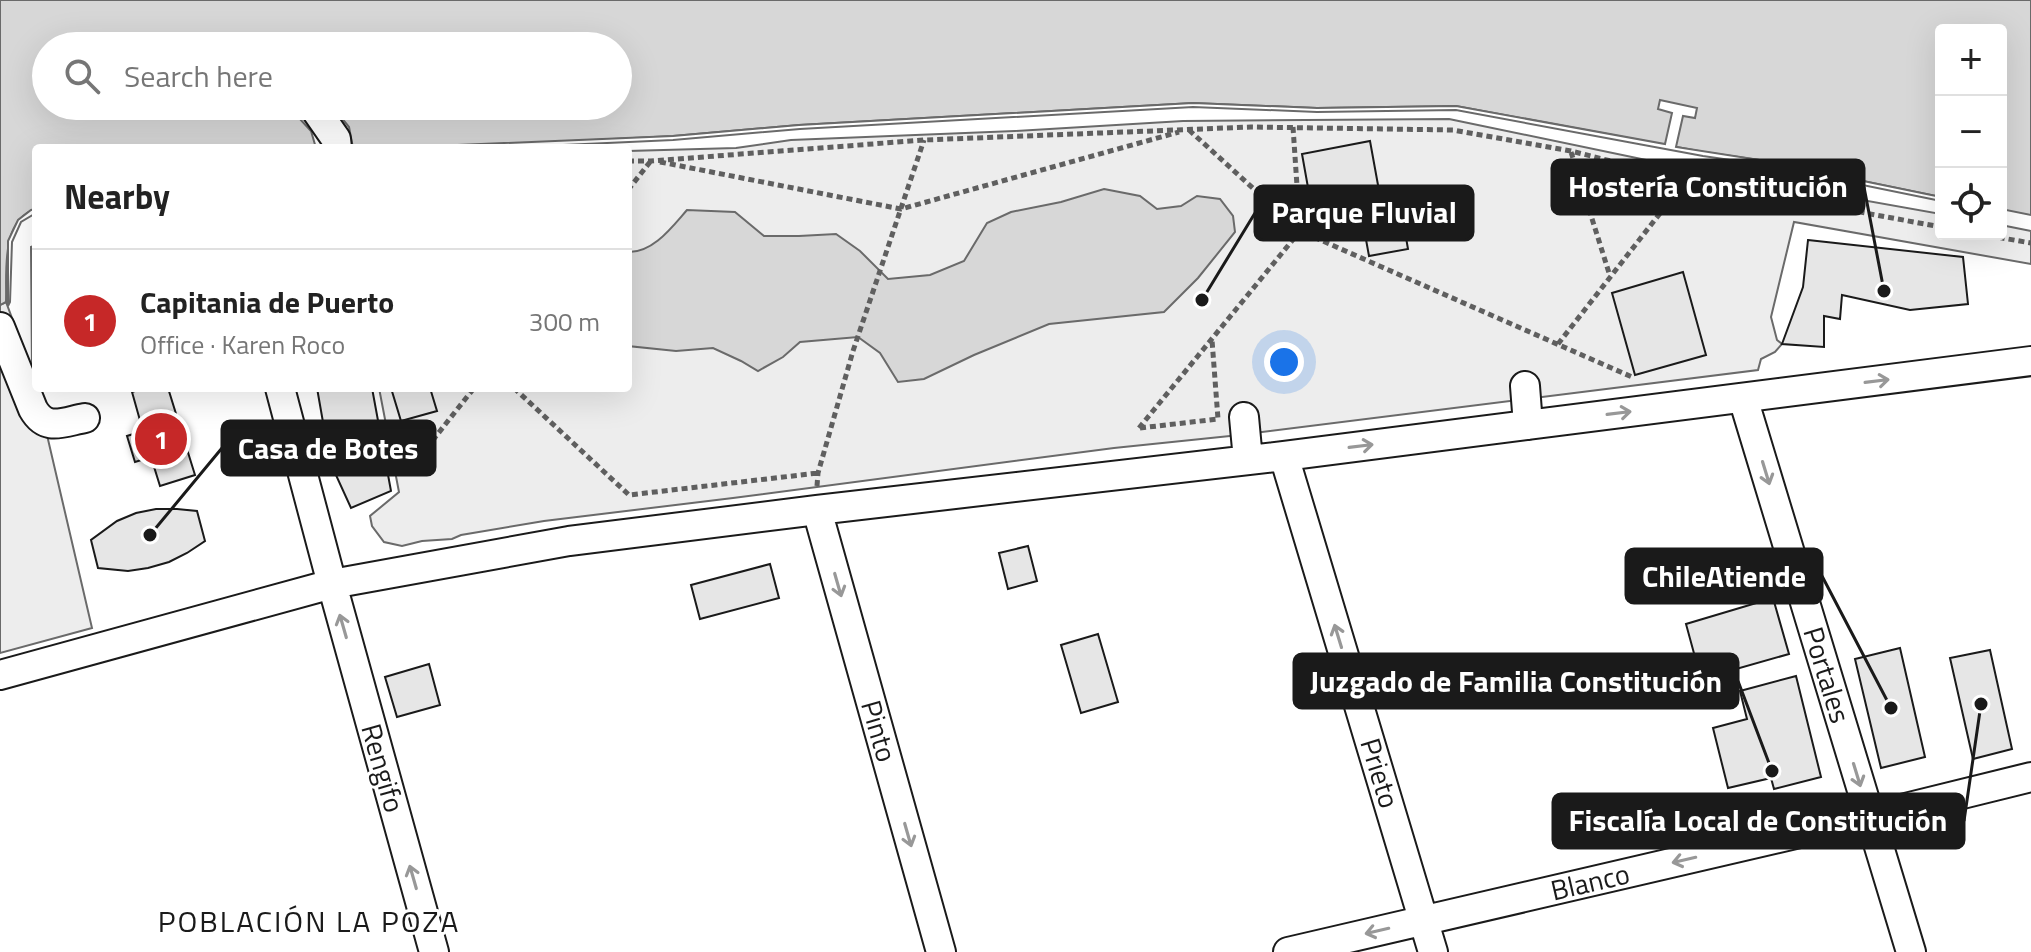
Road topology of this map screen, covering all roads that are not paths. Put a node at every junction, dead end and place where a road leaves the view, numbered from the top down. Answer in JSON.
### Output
{"nodes":[{"id":1,"x":323,"y":120,"type":"edge"},
{"id":2,"x":337,"y":144,"type":"edge"},
{"id":3,"x":0,"y":327,"type":"edge"},
{"id":4,"x":2031,"y":361,"type":"edge"},
{"id":5,"x":1525,"y":386,"type":"dead end"},
{"id":6,"x":281,"y":392,"type":"edge"},
{"id":7,"x":1743,"y":398,"type":"junction"},
{"id":8,"x":1244,"y":417,"type":"dead end"},
{"id":9,"x":85,"y":418,"type":"dead end"},
{"id":10,"x":1528,"y":425,"type":"junction"},
{"id":11,"x":1284,"y":456,"type":"junction"},
{"id":12,"x":1248,"y":460,"type":"junction"},
{"id":13,"x":817,"y":510,"type":"junction"},
{"id":14,"x":332,"y":584,"type":"junction"},
{"id":15,"x":0,"y":675,"type":"edge"},
{"id":16,"x":2031,"y":777,"type":"edge"},
{"id":17,"x":1869,"y":817,"type":"junction"},
{"id":18,"x":1424,"y":920,"type":"junction"},
{"id":19,"x":434,"y":952,"type":"edge"},
{"id":20,"x":941,"y":952,"type":"edge"},
{"id":21,"x":1288,"y":952,"type":"edge"},
{"id":22,"x":1433,"y":952,"type":"edge"},
{"id":23,"x":1911,"y":952,"type":"edge"}],
"edges":[{"from":1,"to":2,"type":"street"},
{"from":3,"to":9,"type":"street"},
{"from":7,"to":4,"type":"street","one_way":true},
{"from":5,"to":10,"type":"street"},
{"from":6,"to":14,"type":"street","name":"Rengifo"},
{"from":10,"to":7,"type":"street","one_way":true},
{"from":7,"to":17,"type":"street","name":"Portales","one_way":true},
{"from":8,"to":12,"type":"street"},
{"from":11,"to":10,"type":"street","one_way":true},
{"from":11,"to":12,"type":"street"},
{"from":18,"to":11,"type":"street","name":"Prieto","one_way":true},
{"from":12,"to":13,"type":"street"},
{"from":13,"to":14,"type":"street"},
{"from":13,"to":20,"type":"street","name":"Pinto","one_way":true},
{"from":14,"to":15,"type":"street"},
{"from":19,"to":14,"type":"street","name":"Rengifo","one_way":true},
{"from":16,"to":17,"type":"street","name":"Blanco"},
{"from":17,"to":18,"type":"street","name":"Blanco","one_way":true},
{"from":17,"to":23,"type":"street","name":"Portales"},
{"from":18,"to":21,"type":"street","name":"Blanco","one_way":true},
{"from":18,"to":22,"type":"street","name":"Prieto"}]}
